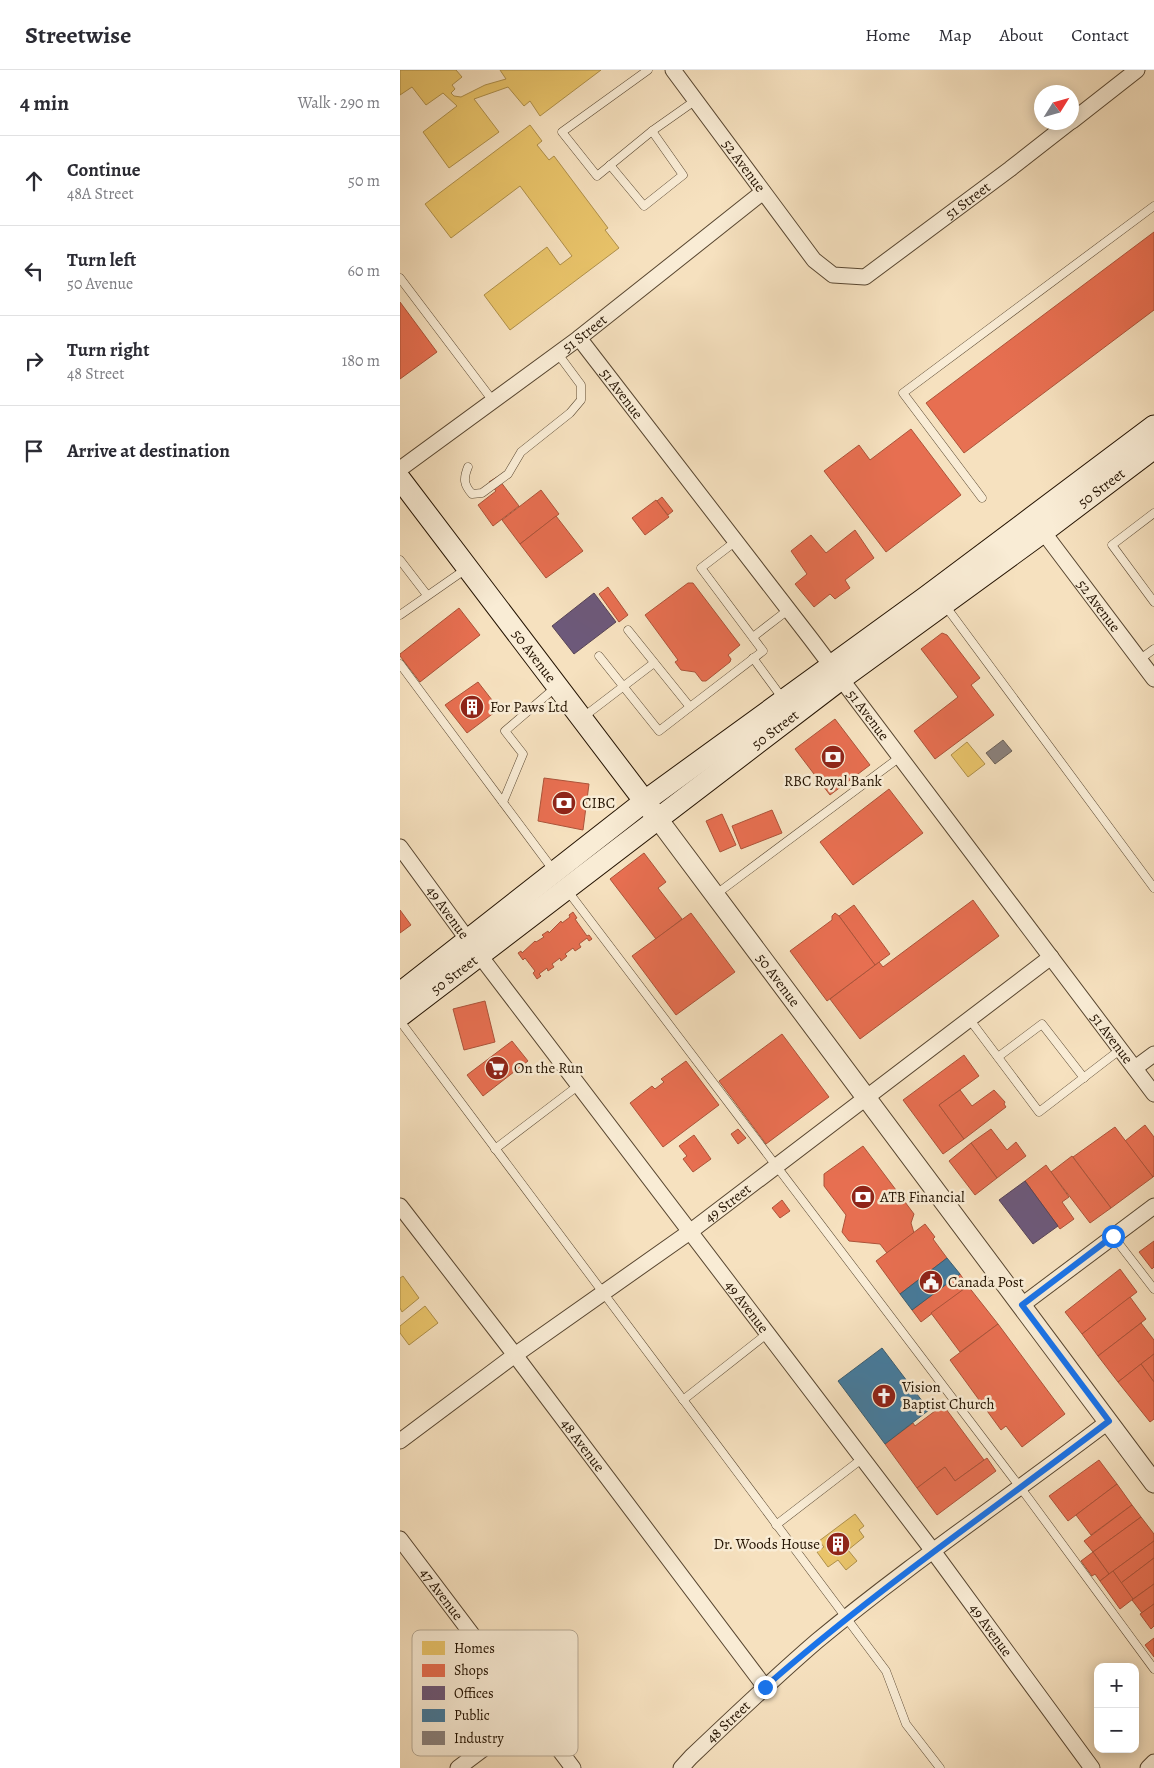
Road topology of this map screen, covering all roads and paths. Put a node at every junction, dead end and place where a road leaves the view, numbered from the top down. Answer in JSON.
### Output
{"nodes":[{"id":1,"x":648,"y":70,"type":"edge"},
{"id":2,"x":673,"y":70,"type":"edge"},
{"id":3,"x":1137,"y":70,"type":"edge"},
{"id":4,"x":696,"y":100,"type":"junction"},
{"id":5,"x":1079,"y":116,"type":"edge"},
{"id":6,"x":1061,"y":130,"type":"edge"},
{"id":7,"x":652,"y":131,"type":"junction"},
{"id":8,"x":610,"y":165,"type":"junction"},
{"id":9,"x":763,"y":192,"type":"junction"},
{"id":10,"x":1154,"y":206,"type":"edge"},
{"id":11,"x":865,"y":277,"type":"joint"},
{"id":12,"x":400,"y":278,"type":"edge"},
{"id":13,"x":579,"y":338,"type":"junction"},
{"id":14,"x":558,"y":354,"type":"junction"},
{"id":15,"x":492,"y":401,"type":"junction"},
{"id":16,"x":1154,"y":426,"type":"edge"},
{"id":17,"x":1154,"y":448,"type":"edge"},
{"id":18,"x":468,"y":467,"type":"dead end"},
{"id":19,"x":400,"y":469,"type":"edge"},
{"id":20,"x":400,"y":479,"type":"edge"},
{"id":21,"x":982,"y":498,"type":"dead end"},
{"id":22,"x":1154,"y":513,"type":"edge"},
{"id":23,"x":1037,"y":524,"type":"junction"},
{"id":24,"x":736,"y":541,"type":"junction"},
{"id":25,"x":400,"y":560,"type":"edge"},
{"id":26,"x":468,"y":568,"type":"junction"},
{"id":27,"x":428,"y":595,"type":"junction"},
{"id":28,"x":1154,"y":602,"type":"edge"},
{"id":29,"x":944,"y":604,"type":"junction"},
{"id":30,"x":788,"y":610,"type":"junction"},
{"id":31,"x":400,"y":615,"type":"edge"},
{"id":32,"x":628,"y":630,"type":"dead end"},
{"id":33,"x":753,"y":637,"type":"junction"},
{"id":34,"x":1154,"y":649,"type":"edge"},
{"id":35,"x":599,"y":656,"type":"dead end"},
{"id":36,"x":753,"y":658,"type":"junction"},
{"id":37,"x":1139,"y":660,"type":"junction"},
{"id":38,"x":654,"y":663,"type":"junction"},
{"id":39,"x":400,"y":664,"type":"edge"},
{"id":40,"x":836,"y":672,"type":"junction"},
{"id":41,"x":1154,"y":680,"type":"edge"},
{"id":42,"x":558,"y":686,"type":"junction"},
{"id":43,"x":624,"y":686,"type":"junction"},
{"id":44,"x":783,"y":700,"type":"junction"},
{"id":45,"x":690,"y":707,"type":"junction"},
{"id":46,"x":582,"y":718,"type":"junction"},
{"id":47,"x":900,"y":757,"type":"junction"},
{"id":48,"x":645,"y":801,"type":"junction"},
{"id":49,"x":503,"y":802,"type":"junction"},
{"id":50,"x":658,"y":819,"type":"junction"},
{"id":51,"x":400,"y":847,"type":"edge"},
{"id":52,"x":554,"y":871,"type":"junction"},
{"id":53,"x":1154,"y":888,"type":"edge"},
{"id":54,"x":566,"y":890,"type":"junction"},
{"id":55,"x":715,"y":895,"type":"junction"},
{"id":56,"x":474,"y":948,"type":"junction"},
{"id":57,"x":1051,"y":958,"type":"junction"},
{"id":58,"x":400,"y":993,"type":"edge"},
{"id":59,"x":400,"y":1016,"type":"edge"},
{"id":60,"x":970,"y":1020,"type":"junction"},
{"id":61,"x":400,"y":1021,"type":"edge"},
{"id":62,"x":1121,"y":1050,"type":"junction"},
{"id":63,"x":1154,"y":1054,"type":"edge"},
{"id":64,"x":998,"y":1057,"type":"junction"},
{"id":65,"x":1135,"y":1068,"type":"junction"},
{"id":66,"x":1084,"y":1078,"type":"junction"},
{"id":67,"x":579,"y":1085,"type":"junction"},
{"id":68,"x":1154,"y":1094,"type":"edge"},
{"id":69,"x":867,"y":1098,"type":"junction"},
{"id":70,"x":495,"y":1149,"type":"junction"},
{"id":71,"x":777,"y":1165,"type":"junction"},
{"id":72,"x":400,"y":1206,"type":"edge"},
{"id":73,"x":1154,"y":1206,"type":"edge"},
{"id":74,"x":691,"y":1231,"type":"junction"},
{"id":75,"x":1113,"y":1236,"type":"junction"},
{"id":76,"x":1154,"y":1289,"type":"edge"},
{"id":77,"x":603,"y":1293,"type":"junction"},
{"id":78,"x":1022,"y":1305,"type":"junction"},
{"id":79,"x":768,"y":1333,"type":"junction"},
{"id":80,"x":515,"y":1355,"type":"junction"},
{"id":81,"x":683,"y":1400,"type":"junction"},
{"id":82,"x":1109,"y":1421,"type":"junction"},
{"id":83,"x":400,"y":1441,"type":"edge"},
{"id":84,"x":863,"y":1458,"type":"junction"},
{"id":85,"x":1154,"y":1483,"type":"edge"},
{"id":86,"x":1021,"y":1488,"type":"junction"},
{"id":87,"x":776,"y":1525,"type":"junction"},
{"id":88,"x":400,"y":1539,"type":"edge"},
{"id":89,"x":933,"y":1551,"type":"junction"},
{"id":90,"x":846,"y":1619,"type":"junction"},
{"id":91,"x":469,"y":1630,"type":"edge"},
{"id":92,"x":1154,"y":1669,"type":"edge"},
{"id":93,"x":765,"y":1687,"type":"junction"},
{"id":94,"x":474,"y":1756,"type":"edge"},
{"id":95,"x":564,"y":1756,"type":"edge"},
{"id":96,"x":1154,"y":1762,"type":"edge"},
{"id":97,"x":458,"y":1768,"type":"edge"},
{"id":98,"x":573,"y":1768,"type":"edge"},
{"id":99,"x":682,"y":1768,"type":"edge"},
{"id":100,"x":940,"y":1768,"type":"edge"},
{"id":101,"x":1092,"y":1768,"type":"edge"},
{"id":102,"x":1148,"y":1768,"type":"edge"}],
"edges":[{"from":1,"to":8,"type":"lane"},
{"from":2,"to":4,"type":"street","name":"52 Avenue"},
{"from":3,"to":5,"type":"street","name":"51 Street"},
{"from":4,"to":7,"type":"lane"},
{"from":4,"to":9,"type":"street","name":"52 Avenue"},
{"from":6,"to":11,"type":"street","name":"51 Street"},
{"from":7,"to":8,"type":"lane"},
{"from":7,"to":8,"type":"lane"},
{"from":9,"to":11,"type":"street","name":"52 Avenue"},
{"from":9,"to":13,"type":"street","name":"51 Street"},
{"from":10,"to":21,"type":"lane"},
{"from":12,"to":15,"type":"lane"},
{"from":13,"to":14,"type":"street","name":"51 Street"},
{"from":13,"to":24,"type":"street","name":"51 Avenue"},
{"from":14,"to":15,"type":"street","name":"51 Street"},
{"from":14,"to":18,"type":"lane"},
{"from":15,"to":19,"type":"street","name":"51 Street"},
{"from":16,"to":23,"type":"main road","name":"50 Street"},
{"from":17,"to":23,"type":"main road","name":"50 Street"},
{"from":20,"to":26,"type":"main road","name":"50 Avenue"},
{"from":22,"to":28,"type":"lane"},
{"from":23,"to":29,"type":"main road","name":"50 Street"},
{"from":23,"to":37,"type":"street","name":"52 Avenue"},
{"from":23,"to":40,"type":"main road","name":"50 Street"},
{"from":24,"to":30,"type":"street","name":"51 Avenue"},
{"from":24,"to":33,"type":"lane"},
{"from":25,"to":27,"type":"lane"},
{"from":26,"to":27,"type":"lane"},
{"from":26,"to":42,"type":"main road","name":"50 Avenue"},
{"from":27,"to":31,"type":"lane"},
{"from":29,"to":40,"type":"main road","name":"50 Street"},
{"from":29,"to":53,"type":"lane"},
{"from":30,"to":33,"type":"lane"},
{"from":30,"to":40,"type":"street","name":"51 Avenue"},
{"from":32,"to":38,"type":"lane"},
{"from":33,"to":36,"type":"lane"},
{"from":34,"to":37,"type":"lane"},
{"from":35,"to":43,"type":"lane"},
{"from":36,"to":44,"type":"lane"},
{"from":36,"to":45,"type":"lane"},
{"from":37,"to":41,"type":"street","name":"52 Avenue"},
{"from":38,"to":43,"type":"lane"},
{"from":38,"to":45,"type":"lane"},
{"from":39,"to":49,"type":"lane"},
{"from":40,"to":44,"type":"main road","name":"50 Street"},
{"from":40,"to":47,"type":"street","name":"51 Avenue"},
{"from":40,"to":50,"type":"main road","name":"50 Street"},
{"from":42,"to":46,"type":"main road","name":"50 Avenue"},
{"from":42,"to":49,"type":"lane"},
{"from":43,"to":45,"type":"lane"},
{"from":43,"to":46,"type":"lane"},
{"from":44,"to":48,"type":"main road","name":"50 Street"},
{"from":46,"to":48,"type":"main road","name":"50 Avenue"},
{"from":47,"to":55,"type":"lane"},
{"from":47,"to":57,"type":"street","name":"51 Avenue"},
{"from":48,"to":50,"type":"main road","name":"50 Avenue"},
{"from":48,"to":52,"type":"main road","name":"50 Street"},
{"from":49,"to":52,"type":"lane"},
{"from":50,"to":54,"type":"main road","name":"50 Street"},
{"from":50,"to":55,"type":"street","name":"50 Avenue"},
{"from":51,"to":56,"type":"street","name":"49 Avenue"},
{"from":52,"to":56,"type":"main road","name":"50 Street"},
{"from":54,"to":56,"type":"main road","name":"50 Street"},
{"from":54,"to":71,"type":"lane"},
{"from":55,"to":69,"type":"street","name":"50 Avenue"},
{"from":56,"to":58,"type":"main road","name":"50 Street"},
{"from":56,"to":59,"type":"main road","name":"50 Street"},
{"from":56,"to":67,"type":"street","name":"49 Avenue"},
{"from":57,"to":60,"type":"street","name":"49 Street"},
{"from":57,"to":62,"type":"street","name":"51 Avenue"},
{"from":60,"to":64,"type":"lane"},
{"from":60,"to":69,"type":"street","name":"49 Street"},
{"from":61,"to":70,"type":"lane"},
{"from":62,"to":65,"type":"street","name":"51 Avenue"},
{"from":62,"to":66,"type":"lane"},
{"from":63,"to":65,"type":"street"},
{"from":64,"to":66,"type":"lane"},
{"from":64,"to":66,"type":"lane"},
{"from":65,"to":68,"type":"street","name":"51 Avenue"},
{"from":67,"to":70,"type":"lane"},
{"from":67,"to":74,"type":"street","name":"49 Avenue"},
{"from":69,"to":71,"type":"street","name":"49 Street"},
{"from":69,"to":78,"type":"street","name":"50 Avenue"},
{"from":70,"to":77,"type":"lane"},
{"from":71,"to":74,"type":"street","name":"49 Street"},
{"from":71,"to":86,"type":"lane"},
{"from":72,"to":80,"type":"street","name":"48 Avenue"},
{"from":73,"to":75,"type":"street"},
{"from":74,"to":77,"type":"street","name":"49 Street"},
{"from":74,"to":79,"type":"street","name":"49 Avenue"},
{"from":75,"to":76,"type":"lane"},
{"from":75,"to":78,"type":"street"},
{"from":77,"to":80,"type":"street","name":"49 Street"},
{"from":77,"to":81,"type":"lane"},
{"from":78,"to":82,"type":"street","name":"50 Avenue"},
{"from":79,"to":81,"type":"lane"},
{"from":79,"to":84,"type":"street","name":"49 Avenue"},
{"from":80,"to":83,"type":"street","name":"49 Street"},
{"from":80,"to":93,"type":"street","name":"48 Avenue"},
{"from":81,"to":87,"type":"lane"},
{"from":82,"to":85,"type":"street","name":"50 Avenue"},
{"from":82,"to":86,"type":"street","name":"48 Street"},
{"from":84,"to":87,"type":"lane"},
{"from":84,"to":89,"type":"street","name":"49 Avenue"},
{"from":86,"to":89,"type":"street","name":"48 Street"},
{"from":86,"to":92,"type":"lane"},
{"from":87,"to":90,"type":"lane"},
{"from":88,"to":91,"type":"street","name":"47 Avenue"},
{"from":89,"to":90,"type":"street","name":"48 Street"},
{"from":89,"to":101,"type":"street","name":"49 Avenue"},
{"from":90,"to":93,"type":"street","name":"48 Street"},
{"from":90,"to":100,"type":"lane"},
{"from":93,"to":99,"type":"street","name":"48 Street"},
{"from":94,"to":97,"type":"street"},
{"from":95,"to":98,"type":"street","name":"47 Avenue"},
{"from":96,"to":102,"type":"street"}]}
